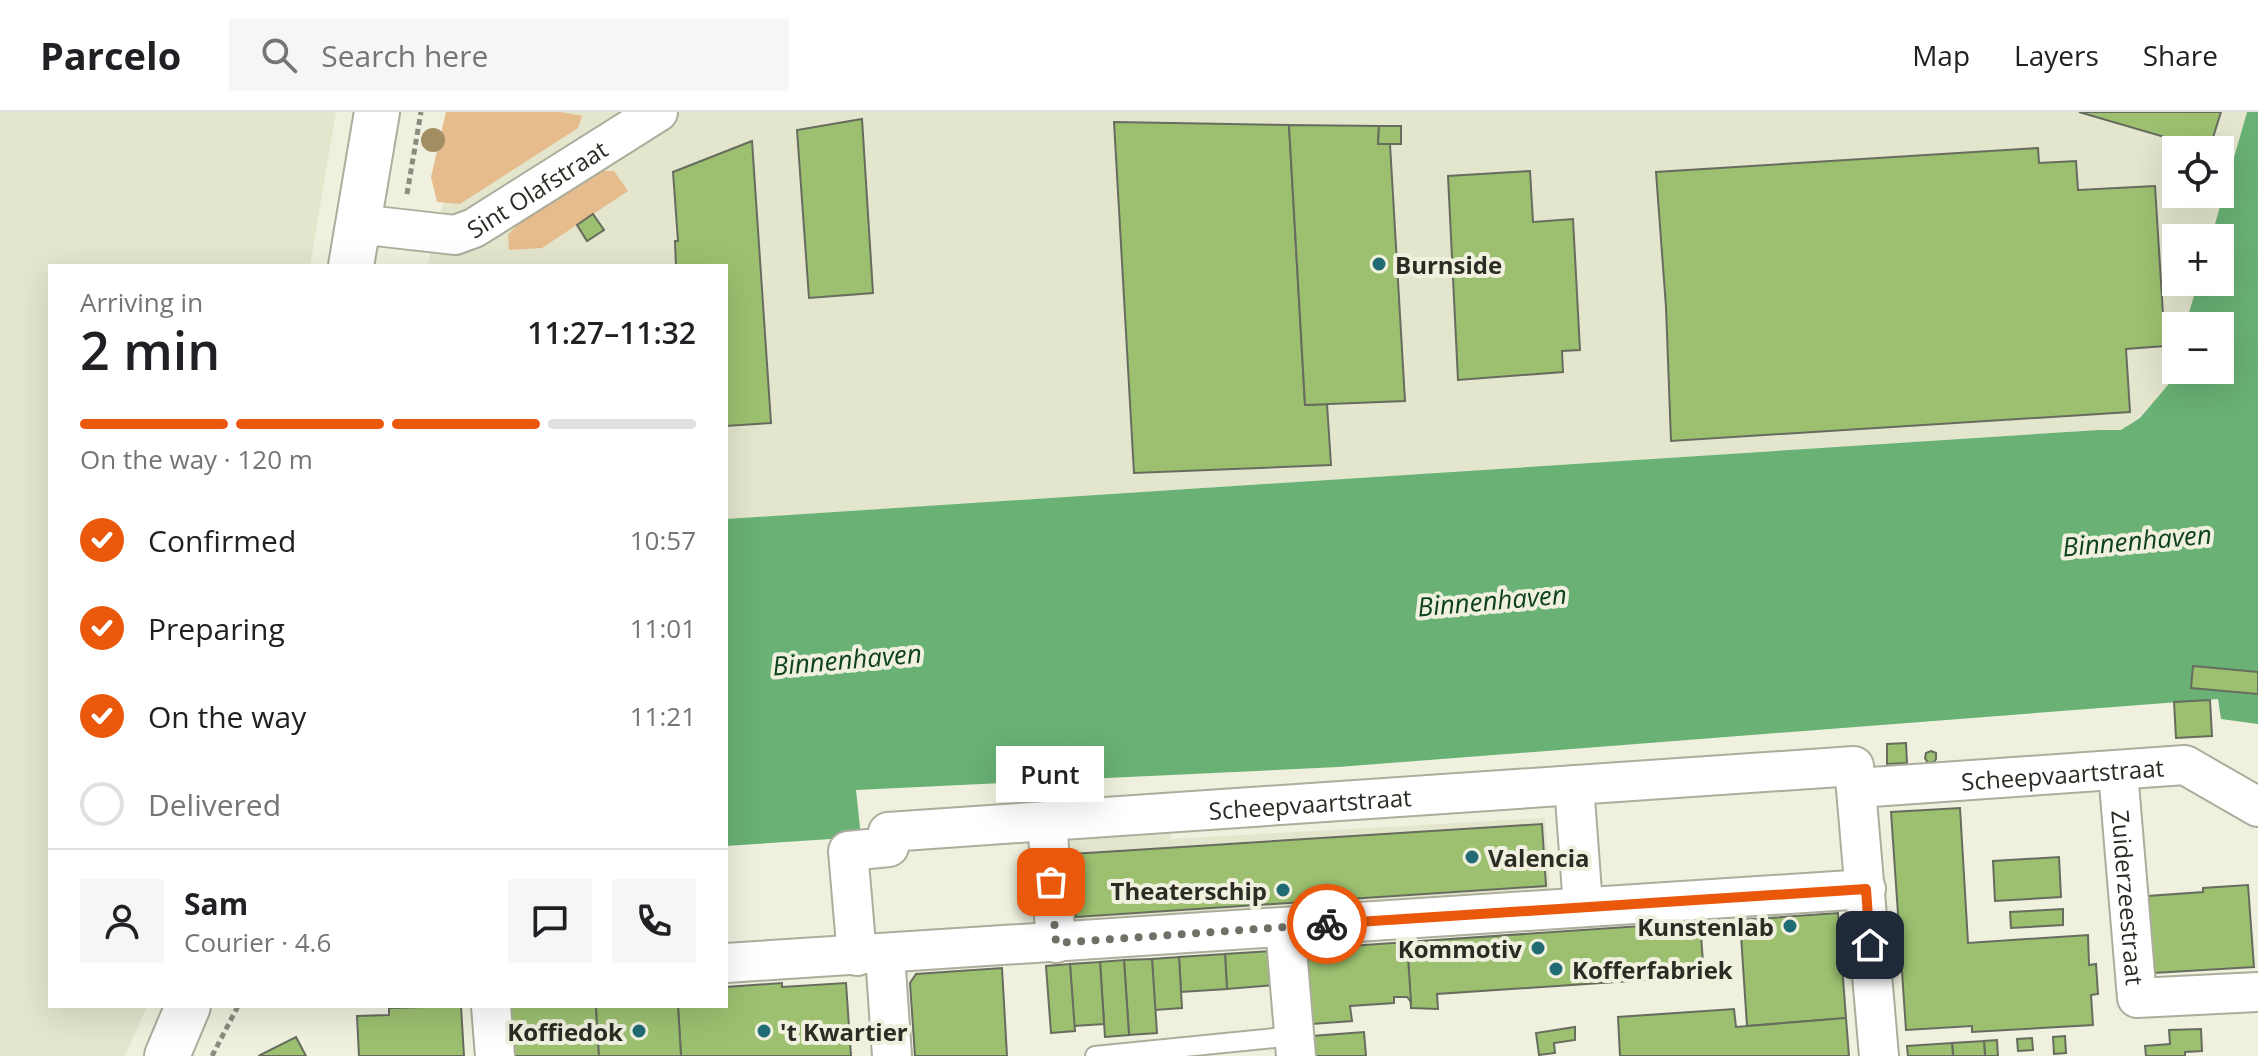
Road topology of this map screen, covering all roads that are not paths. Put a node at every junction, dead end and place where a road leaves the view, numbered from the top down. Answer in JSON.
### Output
{"nodes":[{"id":1,"x":377,"y":112,"type":"edge"},
{"id":2,"x":658,"y":112,"type":"edge"},
{"id":3,"x":370,"y":240,"type":"edge"},
{"id":4,"x":2118,"y":772,"type":"junction"},
{"id":5,"x":1574,"y":785,"type":"junction"},
{"id":6,"x":1857,"y":788,"type":"junction"},
{"id":7,"x":2258,"y":807,"type":"edge"},
{"id":8,"x":1047,"y":821,"type":"junction"},
{"id":9,"x":1866,"y":889,"type":"junction"},
{"id":10,"x":1583,"y":906,"type":"junction"},
{"id":11,"x":1285,"y":927,"type":"junction"},
{"id":12,"x":1056,"y":943,"type":"junction"},
{"id":13,"x":871,"y":956,"type":"junction"},
{"id":14,"x":728,"y":963,"type":"edge"},
{"id":15,"x":2258,"y":992,"type":"edge"},
{"id":16,"x":187,"y":1008,"type":"edge"},
{"id":17,"x":491,"y":1008,"type":"edge"},
{"id":18,"x":1295,"y":1046,"type":"edge"},
{"id":19,"x":167,"y":1056,"type":"edge"},
{"id":20,"x":495,"y":1056,"type":"edge"},
{"id":21,"x":892,"y":1056,"type":"edge"},
{"id":22,"x":1095,"y":1056,"type":"edge"},
{"id":23,"x":1879,"y":1056,"type":"edge"}],
"edges":[{"from":1,"to":3,"type":"street"},
{"from":2,"to":3,"type":"street","name":"Sint Olafstraat"},
{"from":4,"to":6,"type":"street","name":"Scheepvaartstraat"},
{"from":4,"to":7,"type":"street","name":"Scheepvaartstraat"},
{"from":4,"to":15,"type":"street","name":"Zuiderzeestraat"},
{"from":5,"to":6,"type":"street","name":"Scheepvaartstraat"},
{"from":5,"to":8,"type":"street","name":"Scheepvaartstraat"},
{"from":5,"to":10,"type":"street"},
{"from":6,"to":9,"type":"street"},
{"from":8,"to":12,"type":"street"},
{"from":8,"to":13,"type":"street","name":"Scheepvaartstraat"},
{"from":9,"to":10,"type":"street"},
{"from":9,"to":23,"type":"street"},
{"from":10,"to":11,"type":"street"},
{"from":11,"to":12,"type":"street"},
{"from":11,"to":18,"type":"street"},
{"from":12,"to":13,"type":"street"},
{"from":13,"to":14,"type":"street"},
{"from":13,"to":21,"type":"street"},
{"from":16,"to":19,"type":"street"},
{"from":17,"to":20,"type":"street"},
{"from":18,"to":22,"type":"lane"}]}
